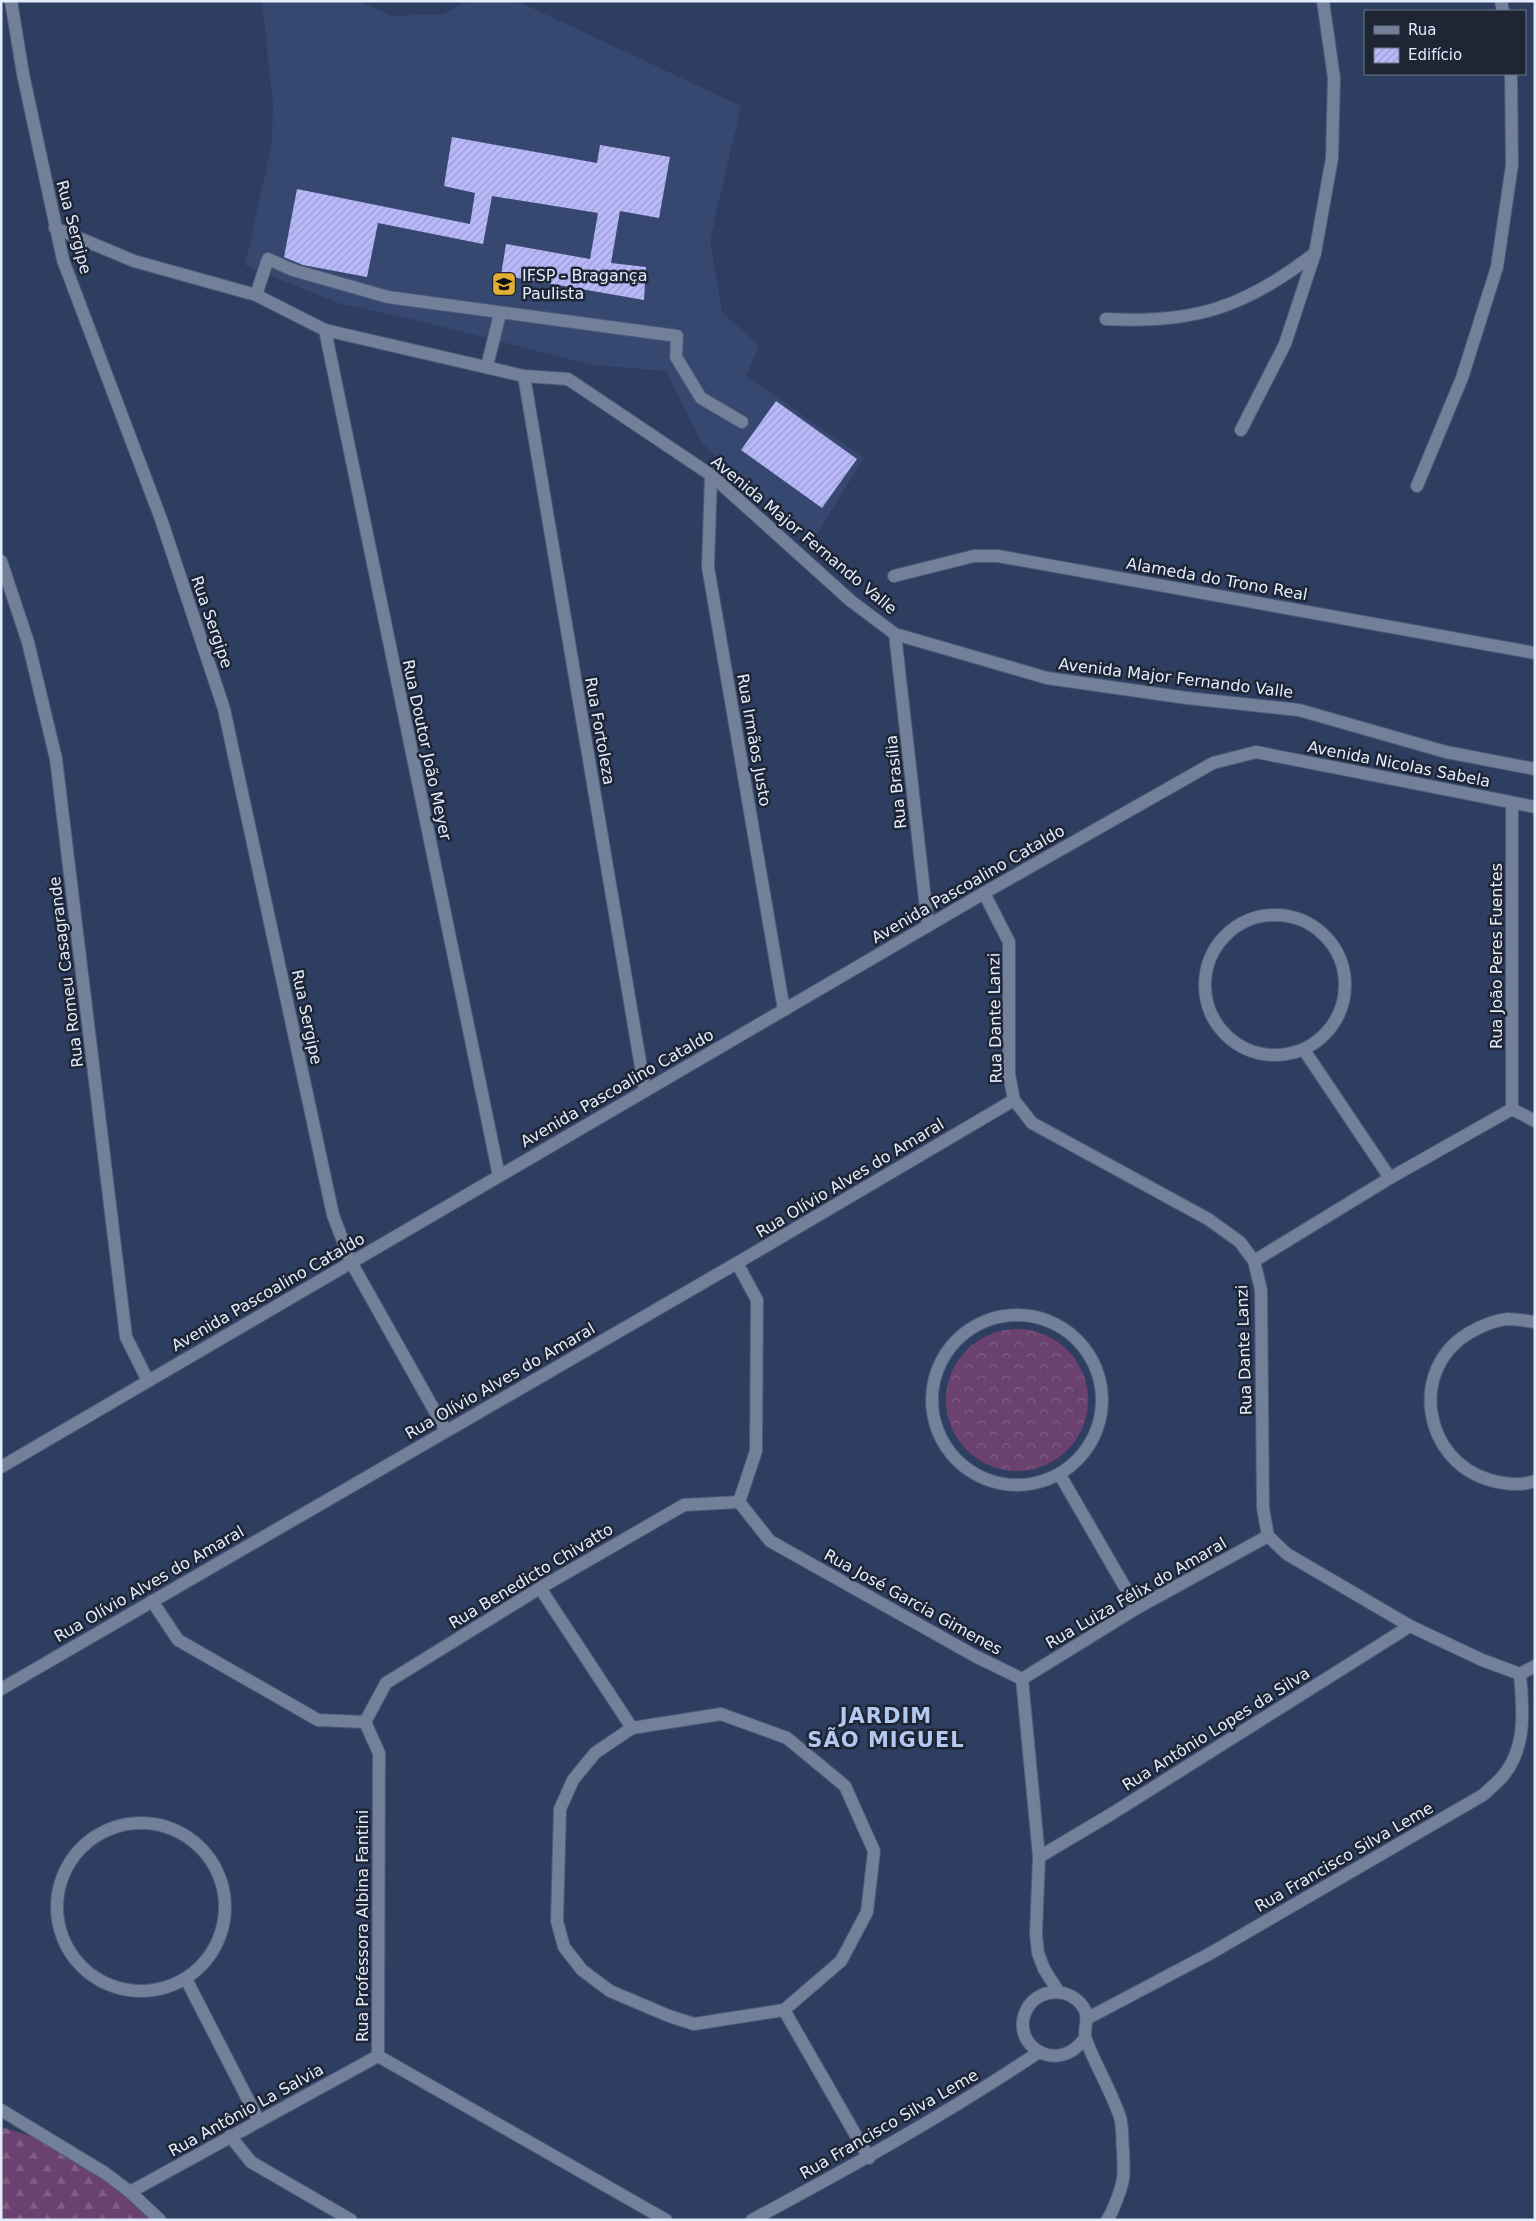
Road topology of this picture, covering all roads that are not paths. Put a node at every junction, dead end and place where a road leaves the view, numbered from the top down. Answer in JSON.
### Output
{"nodes":[{"id":1,"x":11,"y":1,"type":"edge"},
{"id":2,"x":1323,"y":1,"type":"edge"},
{"id":3,"x":1512,"y":75,"type":"edge"},
{"id":4,"x":55,"y":228,"type":"junction"},
{"id":5,"x":1315,"y":253,"type":"junction"},
{"id":6,"x":256,"y":295,"type":"junction"},
{"id":7,"x":500,"y":314,"type":"junction"},
{"id":8,"x":1106,"y":318,"type":"dead end"},
{"id":9,"x":325,"y":330,"type":"junction"},
{"id":10,"x":487,"y":366,"type":"junction"},
{"id":11,"x":524,"y":376,"type":"junction"},
{"id":12,"x":742,"y":422,"type":"dead end"},
{"id":13,"x":1241,"y":430,"type":"dead end"},
{"id":14,"x":711,"y":475,"type":"junction"},
{"id":15,"x":1417,"y":486,"type":"dead end"},
{"id":16,"x":1,"y":561,"type":"edge"},
{"id":17,"x":894,"y":576,"type":"dead end"},
{"id":18,"x":895,"y":634,"type":"junction"},
{"id":19,"x":1535,"y":653,"type":"edge"},
{"id":20,"x":1256,"y":752,"type":"joint"},
{"id":21,"x":1535,"y":769,"type":"edge"},
{"id":22,"x":1512,"y":803,"type":"junction"},
{"id":23,"x":1535,"y":807,"type":"edge"},
{"id":24,"x":984,"y":893,"type":"junction"},
{"id":25,"x":928,"y":926,"type":"junction"},
{"id":26,"x":784,"y":1010,"type":"junction"},
{"id":27,"x":1304,"y":1050,"type":"junction"},
{"id":28,"x":645,"y":1091,"type":"junction"},
{"id":29,"x":1014,"y":1100,"type":"junction"},
{"id":30,"x":1512,"y":1109,"type":"junction"},
{"id":31,"x":1535,"y":1121,"type":"edge"},
{"id":32,"x":499,"y":1176,"type":"junction"},
{"id":33,"x":1390,"y":1178,"type":"junction"},
{"id":34,"x":1254,"y":1261,"type":"junction"},
{"id":35,"x":351,"y":1262,"type":"junction"},
{"id":36,"x":737,"y":1263,"type":"junction"},
{"id":37,"x":1535,"y":1322,"type":"edge"},
{"id":38,"x":148,"y":1381,"type":"junction"},
{"id":39,"x":446,"y":1431,"type":"junction"},
{"id":40,"x":1,"y":1467,"type":"edge"},
{"id":41,"x":1060,"y":1475,"type":"junction"},
{"id":42,"x":1535,"y":1481,"type":"edge"},
{"id":43,"x":739,"y":1502,"type":"junction"},
{"id":44,"x":1268,"y":1536,"type":"junction"},
{"id":45,"x":540,"y":1588,"type":"junction"},
{"id":46,"x":152,"y":1601,"type":"junction"},
{"id":47,"x":1136,"y":1608,"type":"junction"},
{"id":48,"x":1410,"y":1626,"type":"junction"},
{"id":49,"x":1535,"y":1666,"type":"edge"},
{"id":50,"x":1520,"y":1674,"type":"junction"},
{"id":51,"x":1022,"y":1679,"type":"junction"},
{"id":52,"x":1,"y":1689,"type":"edge"},
{"id":53,"x":365,"y":1722,"type":"junction"},
{"id":54,"x":632,"y":1728,"type":"junction"},
{"id":55,"x":1039,"y":1857,"type":"junction"},
{"id":56,"x":186,"y":1979,"type":"junction"},
{"id":57,"x":1058,"y":1992,"type":"junction"},
{"id":58,"x":784,"y":2010,"type":"junction"},
{"id":59,"x":1088,"y":2018,"type":"junction"},
{"id":60,"x":1085,"y":2038,"type":"junction"},
{"id":61,"x":1039,"y":2052,"type":"junction"},
{"id":62,"x":378,"y":2056,"type":"junction"},
{"id":63,"x":1,"y":2110,"type":"edge"},
{"id":64,"x":259,"y":2121,"type":"junction"},
{"id":65,"x":230,"y":2136,"type":"junction"},
{"id":66,"x":869,"y":2158,"type":"junction"},
{"id":67,"x":130,"y":2192,"type":"junction"},
{"id":68,"x":160,"y":2220,"type":"edge"},
{"id":69,"x":351,"y":2220,"type":"edge"},
{"id":70,"x":666,"y":2220,"type":"edge"},
{"id":71,"x":752,"y":2220,"type":"edge"},
{"id":72,"x":1107,"y":2220,"type":"edge"}],
"edges":[{"from":1,"to":4,"type":"street","name":"Rua Sergipe"},
{"from":2,"to":5,"type":"street"},
{"from":3,"to":15,"type":"street"},
{"from":4,"to":6,"type":"street","name":"Avenida Major Fernando Valle"},
{"from":4,"to":35,"type":"street","name":"Rua Sergipe"},
{"from":5,"to":8,"type":"street"},
{"from":5,"to":13,"type":"street"},
{"from":6,"to":7,"type":"street"},
{"from":6,"to":9,"type":"street","name":"Avenida Major Fernando Valle"},
{"from":7,"to":10,"type":"street"},
{"from":7,"to":12,"type":"street"},
{"from":9,"to":10,"type":"street","name":"Avenida Major Fernando Valle"},
{"from":9,"to":32,"type":"street","name":"Rua Doutor João Meyer"},
{"from":10,"to":11,"type":"street","name":"Avenida Major Fernando Valle"},
{"from":11,"to":14,"type":"street","name":"Avenida Major Fernando Valle"},
{"from":11,"to":28,"type":"street","name":"Rua Fortoleza"},
{"from":14,"to":18,"type":"street","name":"Avenida Major Fernando Valle"},
{"from":14,"to":26,"type":"street","name":"Rua Irmãos Justo"},
{"from":16,"to":38,"type":"street","name":"Rua Romeu Casagrande"},
{"from":17,"to":19,"type":"street","name":"Alameda do Trono Real"},
{"from":18,"to":21,"type":"street","name":"Avenida Major Fernando Valle"},
{"from":18,"to":25,"type":"street","name":"Rua Brasília"},
{"from":20,"to":22,"type":"street","name":"Avenida Nicolas Sabela"},
{"from":20,"to":24,"type":"street","name":"Avenida Pascoalino Cataldo"},
{"from":22,"to":23,"type":"street","name":"Avenida Nicolas Sabela"},
{"from":22,"to":30,"type":"street","name":"Rua João Peres Fuentes"},
{"from":24,"to":25,"type":"street","name":"Avenida Pascoalino Cataldo"},
{"from":24,"to":29,"type":"street","name":"Rua Dante Lanzi"},
{"from":25,"to":26,"type":"street","name":"Avenida Pascoalino Cataldo"},
{"from":26,"to":28,"type":"street","name":"Avenida Pascoalino Cataldo"},
{"from":27,"to":27,"type":"street"},
{"from":27,"to":33,"type":"street"},
{"from":28,"to":32,"type":"street","name":"Avenida Pascoalino Cataldo"},
{"from":29,"to":34,"type":"street","name":"Rua Dante Lanzi"},
{"from":29,"to":36,"type":"street","name":"Rua Olívio Alves do Amaral"},
{"from":30,"to":31,"type":"street"},
{"from":30,"to":33,"type":"street"},
{"from":32,"to":35,"type":"street","name":"Avenida Pascoalino Cataldo"},
{"from":33,"to":34,"type":"street"},
{"from":34,"to":44,"type":"street","name":"Rua Dante Lanzi"},
{"from":35,"to":38,"type":"street","name":"Avenida Pascoalino Cataldo"},
{"from":35,"to":39,"type":"street","name":"Rua Sergipe"},
{"from":36,"to":39,"type":"street","name":"Rua Olívio Alves do Amaral"},
{"from":36,"to":43,"type":"street"},
{"from":37,"to":42,"type":"street"},
{"from":38,"to":40,"type":"street","name":"Avenida Pascoalino Cataldo"},
{"from":39,"to":46,"type":"street","name":"Rua Olívio Alves do Amaral"},
{"from":41,"to":41,"type":"street"},
{"from":41,"to":47,"type":"street"},
{"from":43,"to":45,"type":"street","name":"Rua Benedicto Chivatto"},
{"from":43,"to":51,"type":"street","name":"Rua José Garcia Gimenes"},
{"from":44,"to":47,"type":"street","name":"Rua Luiza Félix do Amaral"},
{"from":44,"to":48,"type":"street"},
{"from":45,"to":53,"type":"street","name":"Rua Benedicto Chivatto"},
{"from":45,"to":54,"type":"street"},
{"from":46,"to":52,"type":"street","name":"Rua Olívio Alves do Amaral"},
{"from":46,"to":53,"type":"street"},
{"from":47,"to":51,"type":"street","name":"Rua Luiza Félix do Amaral"},
{"from":48,"to":50,"type":"street"},
{"from":48,"to":55,"type":"street","name":"Rua Antônio Lopes da Silva"},
{"from":49,"to":50,"type":"street"},
{"from":50,"to":59,"type":"street","name":"Rua Francisco Silva Leme"},
{"from":51,"to":55,"type":"street"},
{"from":53,"to":62,"type":"street","name":"Rua Professora Albina Fantini"},
{"from":54,"to":58,"type":"street"},
{"from":54,"to":58,"type":"street"},
{"from":55,"to":57,"type":"street"},
{"from":56,"to":56,"type":"street"},
{"from":56,"to":64,"type":"street"},
{"from":57,"to":59,"type":"street"},
{"from":57,"to":61,"type":"street"},
{"from":58,"to":66,"type":"street"},
{"from":59,"to":60,"type":"street"},
{"from":60,"to":61,"type":"street"},
{"from":60,"to":72,"type":"street"},
{"from":61,"to":66,"type":"street","name":"Rua Francisco Silva Leme"},
{"from":62,"to":64,"type":"street","name":"Rua Antônio La Salvia"},
{"from":62,"to":70,"type":"street","name":"Rua Professora Albina Fantini"},
{"from":63,"to":67,"type":"street"},
{"from":64,"to":65,"type":"street","name":"Rua Antônio La Salvia"},
{"from":65,"to":67,"type":"street","name":"Rua Antônio La Salvia"},
{"from":65,"to":69,"type":"street"},
{"from":66,"to":71,"type":"street","name":"Rua Francisco Silva Leme"},
{"from":67,"to":68,"type":"street"}]}
